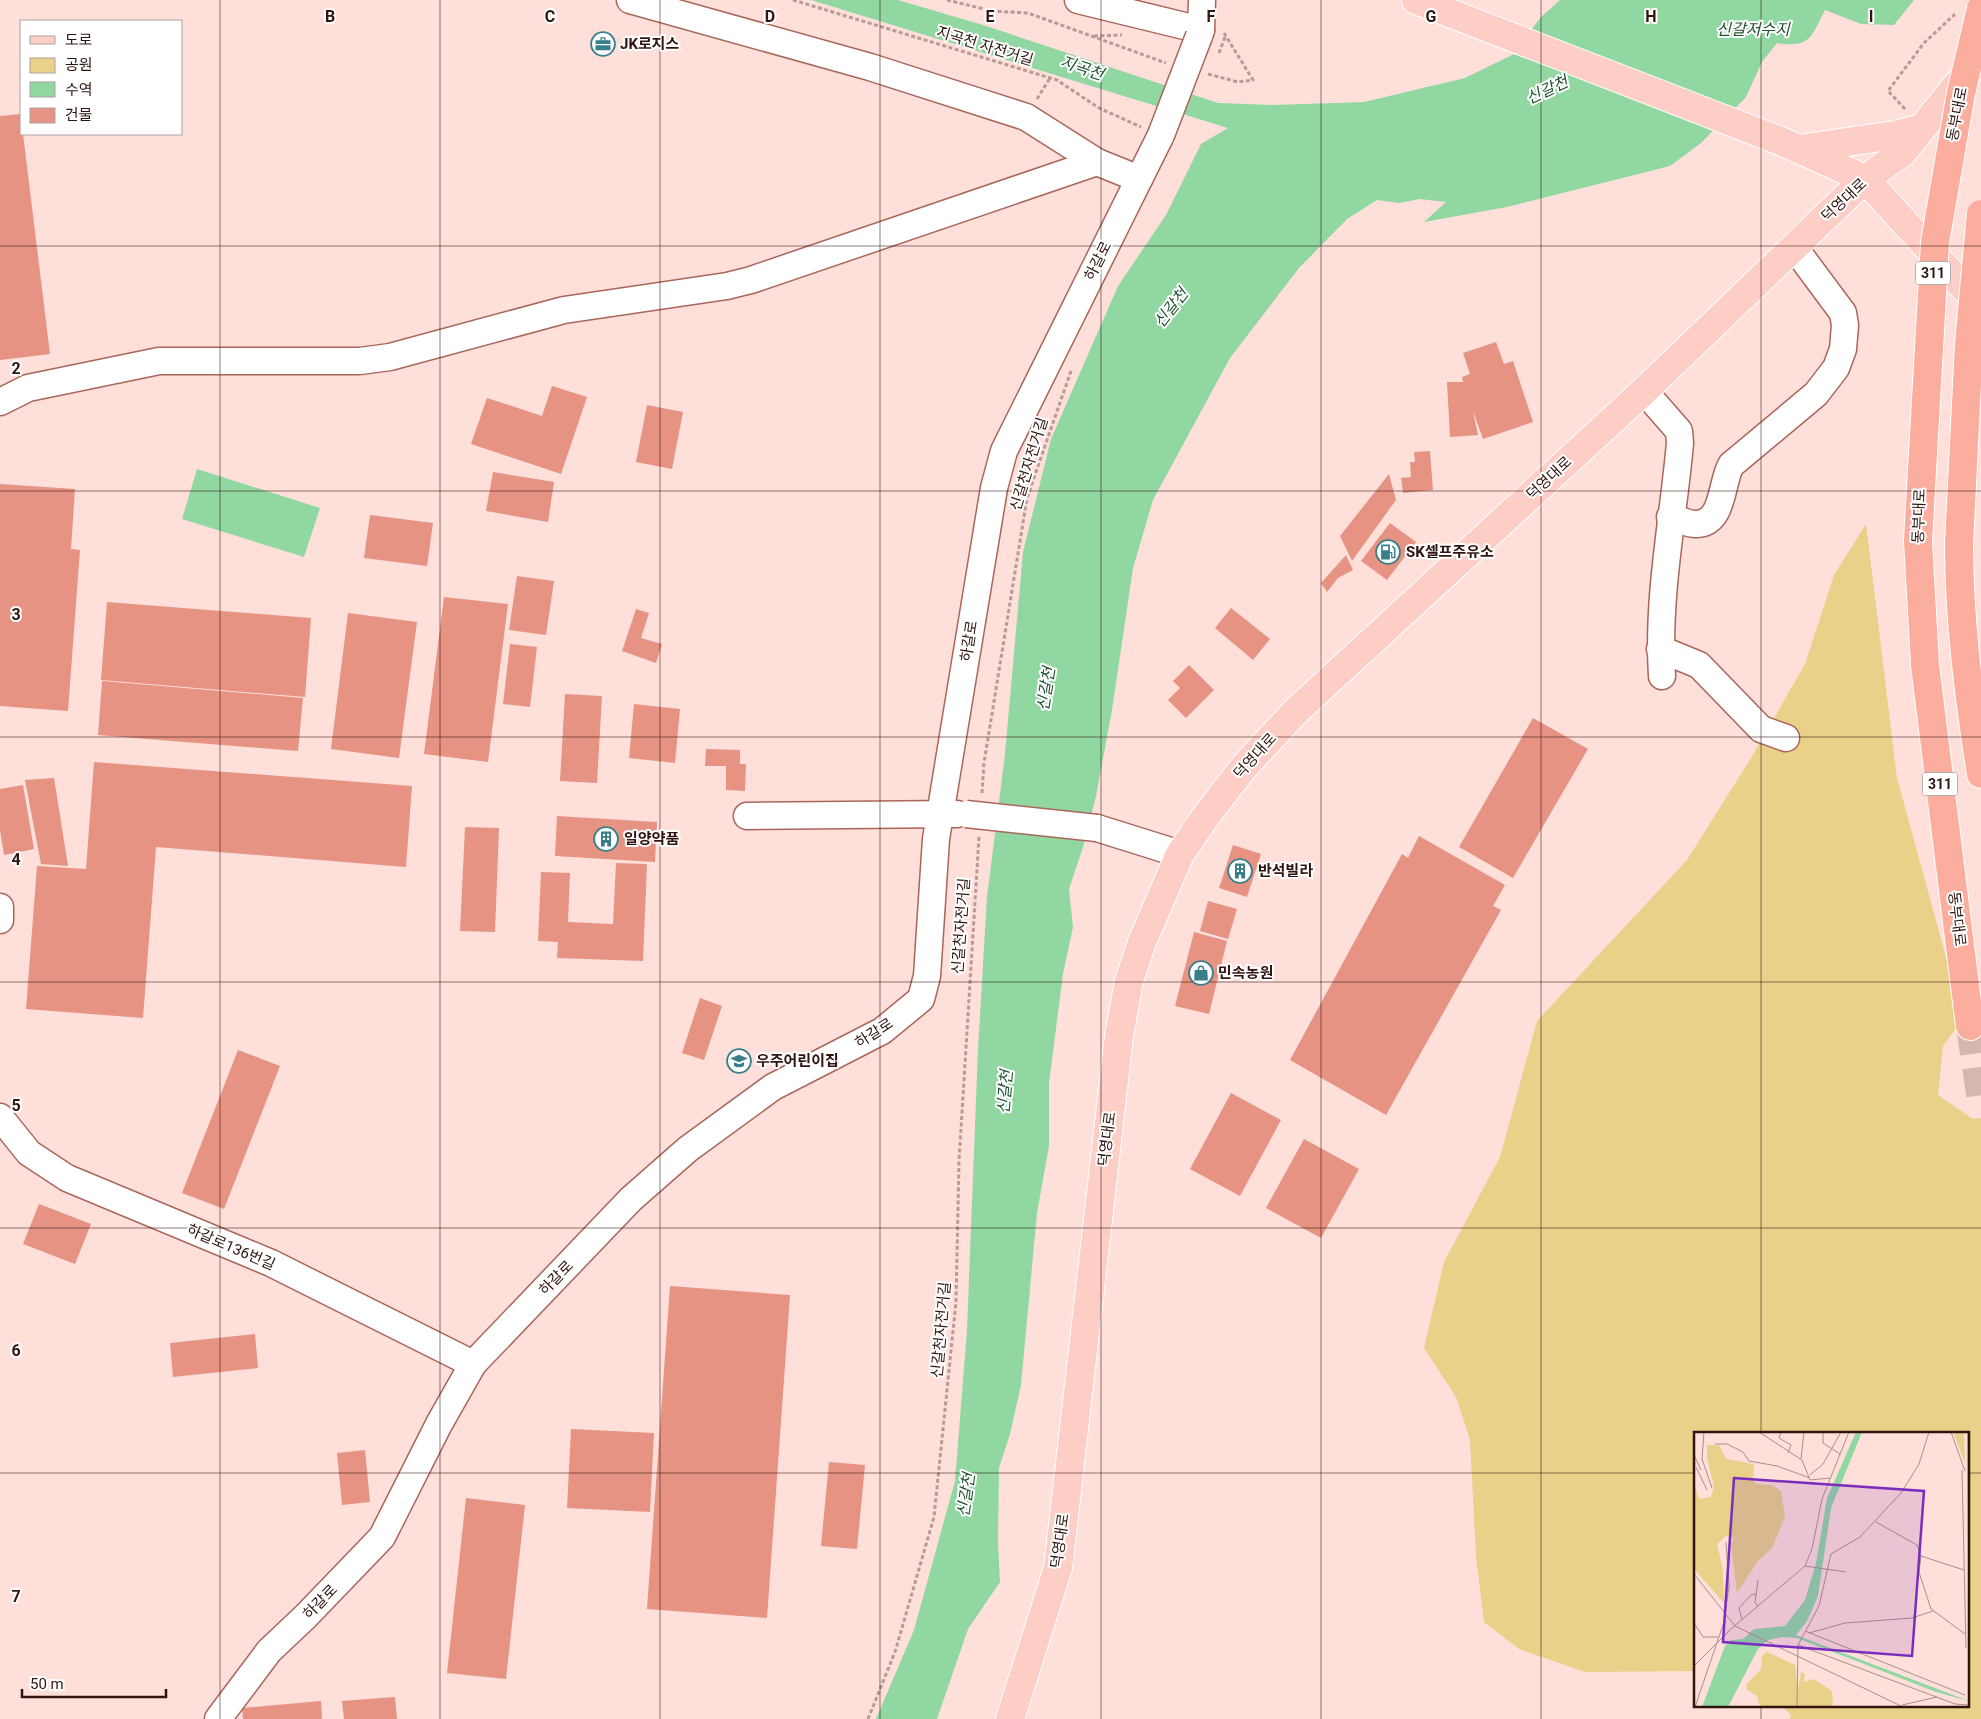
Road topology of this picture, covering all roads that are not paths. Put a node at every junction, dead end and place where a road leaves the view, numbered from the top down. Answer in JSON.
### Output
{"nodes":[{"id":1,"x":630,"y":0,"type":"edge"},
{"id":2,"x":1078,"y":0,"type":"edge"},
{"id":3,"x":1202,"y":0,"type":"edge"},
{"id":4,"x":1416,"y":0,"type":"edge"},
{"id":5,"x":1971,"y":8,"type":"edge"},
{"id":6,"x":1200,"y":33,"type":"junction"},
{"id":7,"x":1981,"y":57,"type":"edge"},
{"id":8,"x":1922,"y":128,"type":"junction"},
{"id":9,"x":1791,"y":146,"type":"junction"},
{"id":10,"x":1097,"y":162,"type":"junction"},
{"id":11,"x":1139,"y":179,"type":"junction"},
{"id":12,"x":1865,"y":179,"type":"junction"},
{"id":13,"x":1981,"y":214,"type":"edge"},
{"id":14,"x":1794,"y":247,"type":"junction"},
{"id":15,"x":1981,"y":306,"type":"edge"},
{"id":16,"x":1644,"y":391,"type":"junction"},
{"id":17,"x":0,"y":402,"type":"edge"},
{"id":18,"x":1670,"y":517,"type":"junction"},
{"id":19,"x":1660,"y":649,"type":"junction"},
{"id":20,"x":1662,"y":676,"type":"dead end"},
{"id":21,"x":1786,"y":738,"type":"dead end"},
{"id":22,"x":1981,"y":774,"type":"edge"},
{"id":23,"x":930,"y":814,"type":"junction"},
{"id":24,"x":747,"y":816,"type":"dead end"},
{"id":25,"x":1180,"y":854,"type":"junction"},
{"id":26,"x":0,"y":906,"type":"edge"},
{"id":27,"x":0,"y":920,"type":"edge"},
{"id":28,"x":1970,"y":1026,"type":"tunnel mouth"},
{"id":29,"x":0,"y":1117,"type":"edge"},
{"id":30,"x":474,"y":1364,"type":"junction"},
{"id":31,"x":218,"y":1719,"type":"edge"},
{"id":32,"x":1010,"y":1719,"type":"edge"}],
"edges":[{"from":1,"to":10,"type":"street"},
{"from":2,"to":6,"type":"street"},
{"from":3,"to":6,"type":"street","name":"하갈로"},
{"from":4,"to":9,"type":"main road"},
{"from":5,"to":28,"type":"highway","name":"동부대로","number":"311","bridge":true},
{"from":6,"to":11,"type":"street","name":"하갈로","bridge":true},
{"from":7,"to":8,"type":"main road","name":"덕영대로"},
{"from":8,"to":9,"type":"main road"},
{"from":8,"to":12,"type":"main road","name":"덕영대로"},
{"from":9,"to":12,"type":"main road"},
{"from":10,"to":11,"type":"street"},
{"from":10,"to":17,"type":"street"},
{"from":11,"to":23,"type":"street","name":"하갈로"},
{"from":12,"to":14,"type":"main road","name":"덕영대로"},
{"from":12,"to":15,"type":"main road","number":"311"},
{"from":13,"to":22,"type":"highway","bridge":true},
{"from":14,"to":16,"type":"main road","name":"덕영대로"},
{"from":14,"to":18,"type":"street"},
{"from":16,"to":18,"type":"street"},
{"from":16,"to":25,"type":"main road","name":"덕영대로"},
{"from":18,"to":19,"type":"street"},
{"from":19,"to":20,"type":"street"},
{"from":19,"to":21,"type":"street"},
{"from":23,"to":24,"type":"street"},
{"from":23,"to":25,"type":"street","bridge":true},
{"from":23,"to":30,"type":"street","name":"하갈로"},
{"from":25,"to":32,"type":"main road","name":"덕영대로"},
{"from":26,"to":27,"type":"street"},
{"from":29,"to":30,"type":"street","name":"하갈로136번길"},
{"from":30,"to":31,"type":"street","name":"하갈로"}]}
